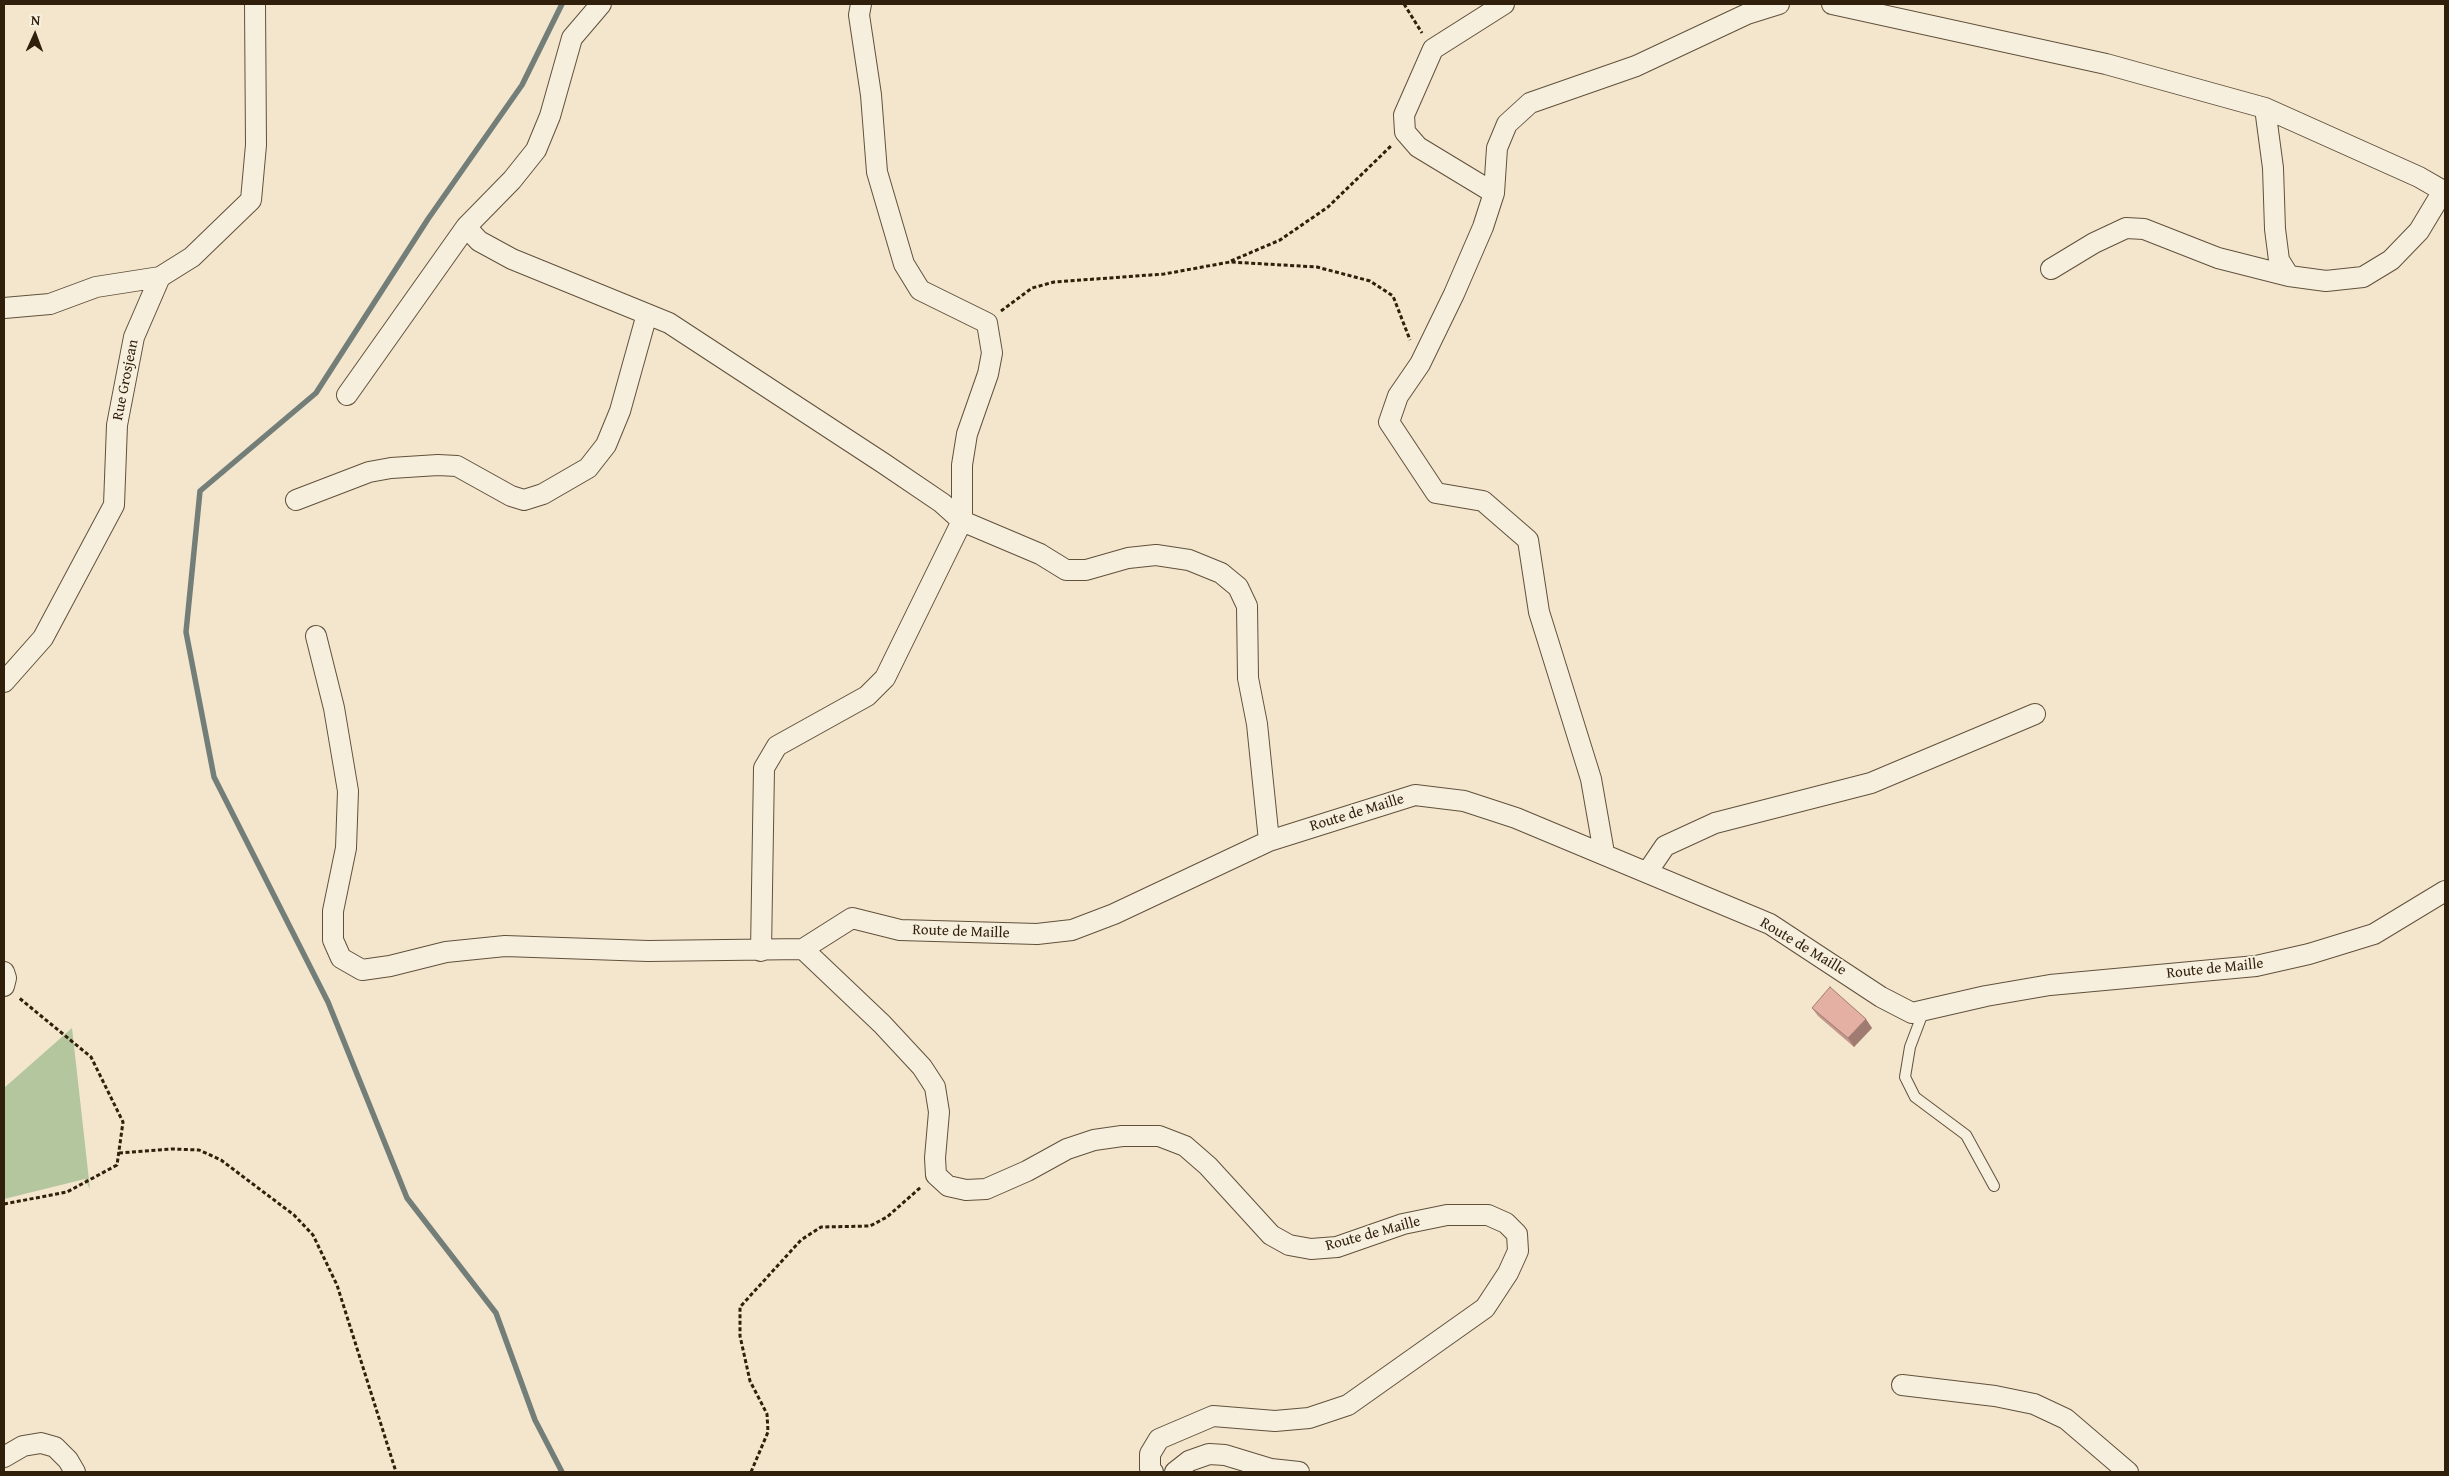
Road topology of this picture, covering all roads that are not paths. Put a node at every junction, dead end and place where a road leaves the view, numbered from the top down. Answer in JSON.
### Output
{"nodes":[{"id":1,"x":255,"y":4,"type":"edge"},
{"id":2,"x":601,"y":4,"type":"edge"},
{"id":3,"x":861,"y":4,"type":"edge"},
{"id":4,"x":1504,"y":4,"type":"edge"},
{"id":5,"x":1779,"y":4,"type":"edge"},
{"id":6,"x":1832,"y":4,"type":"edge"},
{"id":7,"x":2266,"y":108,"type":"junction"},
{"id":8,"x":2444,"y":192,"type":"edge"},
{"id":9,"x":1494,"y":194,"type":"junction"},
{"id":10,"x":466,"y":227,"type":"junction"},
{"id":11,"x":2051,"y":269,"type":"dead end"},
{"id":12,"x":2288,"y":276,"type":"junction"},
{"id":13,"x":160,"y":277,"type":"junction"},
{"id":14,"x":4,"y":308,"type":"edge"},
{"id":15,"x":648,"y":314,"type":"junction"},
{"id":16,"x":347,"y":395,"type":"dead end"},
{"id":17,"x":296,"y":500,"type":"dead end"},
{"id":18,"x":962,"y":521,"type":"junction"},
{"id":19,"x":316,"y":636,"type":"dead end"},
{"id":20,"x":4,"y":682,"type":"edge"},
{"id":21,"x":2035,"y":714,"type":"dead end"},
{"id":22,"x":1269,"y":841,"type":"junction"},
{"id":23,"x":1604,"y":853,"type":"junction"},
{"id":24,"x":1648,"y":871,"type":"junction"},
{"id":25,"x":2445,"y":891,"type":"edge"},
{"id":26,"x":804,"y":949,"type":"junction"},
{"id":27,"x":761,"y":950,"type":"junction"},
{"id":28,"x":4,"y":972,"type":"edge"},
{"id":29,"x":7,"y":989,"type":"edge"},
{"id":30,"x":1924,"y":1010,"type":"junction"},
{"id":31,"x":1994,"y":1186,"type":"dead end"},
{"id":32,"x":1902,"y":1385,"type":"dead end"},
{"id":33,"x":4,"y":1457,"type":"edge"},
{"id":34,"x":76,"y":1472,"type":"edge"},
{"id":35,"x":1153,"y":1472,"type":"edge"},
{"id":36,"x":1175,"y":1472,"type":"edge"},
{"id":37,"x":1299,"y":1472,"type":"edge"},
{"id":38,"x":2128,"y":1472,"type":"edge"}],
"edges":[{"from":1,"to":13,"type":"street"},
{"from":2,"to":10,"type":"street"},
{"from":3,"to":18,"type":"street"},
{"from":4,"to":9,"type":"street"},
{"from":5,"to":9,"type":"street"},
{"from":6,"to":7,"type":"street"},
{"from":7,"to":8,"type":"street"},
{"from":7,"to":12,"type":"street"},
{"from":8,"to":12,"type":"street"},
{"from":9,"to":23,"type":"street"},
{"from":10,"to":15,"type":"street"},
{"from":10,"to":16,"type":"street"},
{"from":11,"to":12,"type":"street"},
{"from":13,"to":14,"type":"street"},
{"from":13,"to":20,"type":"street","name":"Rue Grosjean"},
{"from":15,"to":17,"type":"street"},
{"from":15,"to":18,"type":"street"},
{"from":18,"to":22,"type":"street"},
{"from":18,"to":27,"type":"street"},
{"from":19,"to":27,"type":"street"},
{"from":21,"to":24,"type":"street"},
{"from":22,"to":23,"type":"street","name":"Route de Maille"},
{"from":22,"to":26,"type":"street","name":"Route de Maille"},
{"from":23,"to":24,"type":"street","name":"Route de Maille"},
{"from":24,"to":30,"type":"street","name":"Route de Maille"},
{"from":25,"to":30,"type":"street","name":"Route de Maille"},
{"from":26,"to":27,"type":"street"},
{"from":26,"to":35,"type":"street","name":"Route de Maille"},
{"from":28,"to":29,"type":"street"},
{"from":30,"to":31,"type":"lane"},
{"from":32,"to":38,"type":"street"},
{"from":33,"to":34,"type":"street"},
{"from":36,"to":37,"type":"street"}]}
